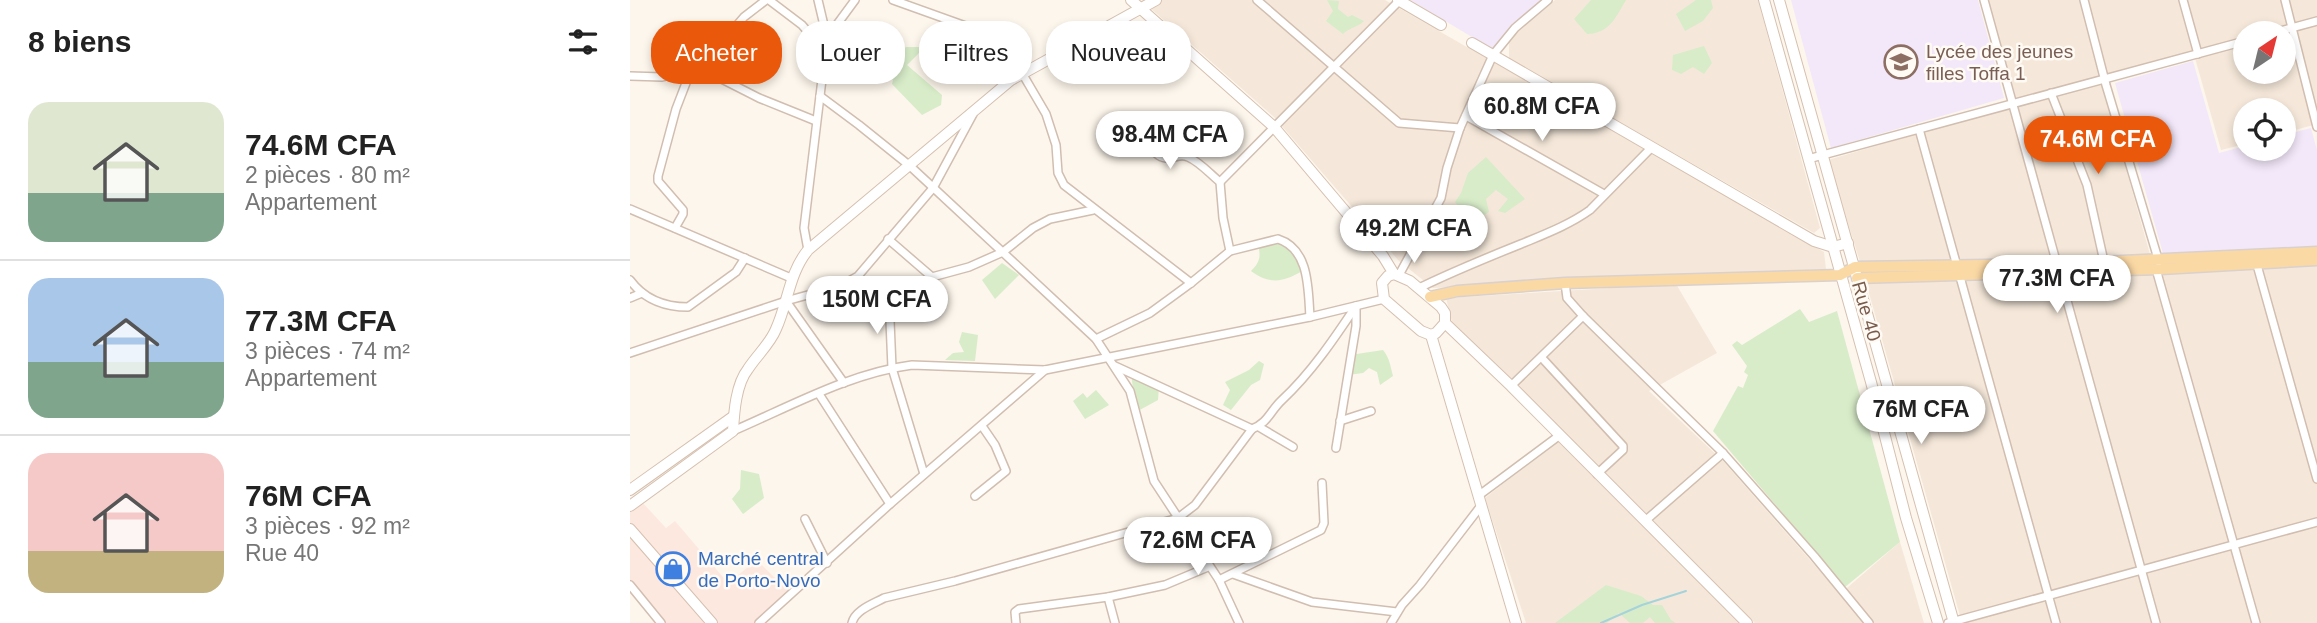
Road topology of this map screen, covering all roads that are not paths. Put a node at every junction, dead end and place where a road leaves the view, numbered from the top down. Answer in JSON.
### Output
{"nodes":[{"id":1,"x":767,"y":0,"type":"edge"},
{"id":2,"x":818,"y":0,"type":"edge"},
{"id":3,"x":855,"y":0,"type":"edge"},
{"id":4,"x":893,"y":0,"type":"edge"},
{"id":5,"x":924,"y":0,"type":"edge"},
{"id":6,"x":1131,"y":0,"type":"edge"},
{"id":7,"x":1156,"y":0,"type":"edge"},
{"id":8,"x":1257,"y":0,"type":"edge"},
{"id":9,"x":1398,"y":0,"type":"edge"},
{"id":10,"x":1548,"y":0,"type":"edge"},
{"id":11,"x":1764,"y":0,"type":"edge"},
{"id":12,"x":1779,"y":0,"type":"edge"},
{"id":13,"x":1984,"y":0,"type":"edge"},
{"id":14,"x":2084,"y":0,"type":"edge"},
{"id":15,"x":2183,"y":0,"type":"edge"},
{"id":16,"x":2285,"y":0,"type":"edge"},
{"id":17,"x":918,"y":7,"type":"junction"},
{"id":18,"x":1141,"y":8,"type":"junction"},
{"id":19,"x":741,"y":21,"type":"edge"},
{"id":20,"x":796,"y":21,"type":"edge"},
{"id":21,"x":823,"y":21,"type":"edge"},
{"id":22,"x":840,"y":21,"type":"edge"},
{"id":23,"x":954,"y":21,"type":"edge"},
{"id":24,"x":2291,"y":21,"type":"edge"},
{"id":25,"x":2317,"y":21,"type":"edge"},
{"id":26,"x":1441,"y":25,"type":"dead end"},
{"id":27,"x":2296,"y":27,"type":"edge"},
{"id":28,"x":2296,"y":40,"type":"edge"},
{"id":29,"x":1472,"y":43,"type":"dead end"},
{"id":30,"x":2233,"y":44,"type":"edge"},
{"id":31,"x":2198,"y":54,"type":"junction"},
{"id":32,"x":1493,"y":55,"type":"junction"},
{"id":33,"x":1334,"y":66,"type":"junction"},
{"id":34,"x":1032,"y":67,"type":"edge"},
{"id":35,"x":630,"y":76,"type":"edge"},
{"id":36,"x":651,"y":77,"type":"edge"},
{"id":37,"x":2105,"y":79,"type":"junction"},
{"id":38,"x":686,"y":84,"type":"edge"},
{"id":39,"x":731,"y":84,"type":"edge"},
{"id":40,"x":821,"y":84,"type":"edge"},
{"id":41,"x":1008,"y":84,"type":"edge"},
{"id":42,"x":1028,"y":84,"type":"edge"},
{"id":43,"x":2051,"y":93,"type":"junction"},
{"id":44,"x":820,"y":96,"type":"junction"},
{"id":45,"x":2013,"y":104,"type":"junction"},
{"id":46,"x":973,"y":114,"type":"junction"},
{"id":47,"x":1466,"y":116,"type":"junction"},
{"id":48,"x":816,"y":121,"type":"junction"},
{"id":49,"x":1274,"y":127,"type":"junction"},
{"id":50,"x":2317,"y":127,"type":"edge"},
{"id":51,"x":1460,"y":128,"type":"junction"},
{"id":52,"x":1919,"y":129,"type":"junction"},
{"id":53,"x":1141,"y":135,"type":"dead end"},
{"id":54,"x":1653,"y":147,"type":"junction"},
{"id":55,"x":1823,"y":155,"type":"junction"},
{"id":56,"x":1808,"y":159,"type":"junction"},
{"id":57,"x":910,"y":166,"type":"junction"},
{"id":58,"x":1220,"y":182,"type":"junction"},
{"id":59,"x":933,"y":188,"type":"junction"},
{"id":60,"x":1604,"y":194,"type":"junction"},
{"id":61,"x":1093,"y":210,"type":"junction"},
{"id":62,"x":634,"y":211,"type":"edge"},
{"id":63,"x":630,"y":222,"type":"edge"},
{"id":64,"x":675,"y":228,"type":"junction"},
{"id":65,"x":888,"y":239,"type":"junction"},
{"id":66,"x":1848,"y":243,"type":"junction"},
{"id":67,"x":1833,"y":247,"type":"junction"},
{"id":68,"x":808,"y":250,"type":"junction"},
{"id":69,"x":1230,"y":251,"type":"junction"},
{"id":70,"x":1003,"y":252,"type":"junction"},
{"id":71,"x":2317,"y":252,"type":"edge"},
{"id":72,"x":745,"y":258,"type":"junction"},
{"id":73,"x":2317,"y":260,"type":"edge"},
{"id":74,"x":2105,"y":265,"type":"junction"},
{"id":75,"x":2257,"y":265,"type":"junction"},
{"id":76,"x":2159,"y":266,"type":"junction"},
{"id":77,"x":2058,"y":268,"type":"junction"},
{"id":78,"x":1957,"y":270,"type":"junction"},
{"id":79,"x":1856,"y":272,"type":"junction"},
{"id":80,"x":1396,"y":275,"type":"junction"},
{"id":81,"x":1840,"y":275,"type":"junction"},
{"id":82,"x":792,"y":278,"type":"junction"},
{"id":83,"x":932,"y":278,"type":"junction"},
{"id":84,"x":630,"y":280,"type":"edge"},
{"id":85,"x":1191,"y":283,"type":"junction"},
{"id":86,"x":1565,"y":284,"type":"junction"},
{"id":87,"x":1419,"y":288,"type":"junction"},
{"id":88,"x":642,"y":293,"type":"junction"},
{"id":89,"x":1430,"y":297,"type":"junction"},
{"id":90,"x":630,"y":298,"type":"edge"},
{"id":91,"x":1384,"y":299,"type":"junction"},
{"id":92,"x":786,"y":301,"type":"junction"},
{"id":93,"x":1356,"y":306,"type":"junction"},
{"id":94,"x":1583,"y":316,"type":"junction"},
{"id":95,"x":1310,"y":317,"type":"junction"},
{"id":96,"x":1446,"y":323,"type":"junction"},
{"id":97,"x":1431,"y":335,"type":"junction"},
{"id":98,"x":1096,"y":339,"type":"junction"},
{"id":99,"x":630,"y":353,"type":"edge"},
{"id":100,"x":1108,"y":358,"type":"junction"},
{"id":101,"x":1542,"y":358,"type":"junction"},
{"id":102,"x":1114,"y":366,"type":"junction"},
{"id":103,"x":892,"y":368,"type":"junction"},
{"id":104,"x":1045,"y":370,"type":"junction"},
{"id":105,"x":844,"y":383,"type":"junction"},
{"id":106,"x":1511,"y":386,"type":"junction"},
{"id":107,"x":819,"y":394,"type":"junction"},
{"id":108,"x":1371,"y":411,"type":"dead end"},
{"id":109,"x":734,"y":416,"type":"junction"},
{"id":110,"x":1340,"y":421,"type":"junction"},
{"id":111,"x":982,"y":425,"type":"junction"},
{"id":112,"x":1255,"y":428,"type":"junction"},
{"id":113,"x":733,"y":431,"type":"junction"},
{"id":114,"x":1560,"y":435,"type":"junction"},
{"id":115,"x":1293,"y":447,"type":"dead end"},
{"id":116,"x":1336,"y":448,"type":"dead end"},
{"id":117,"x":1723,"y":453,"type":"junction"},
{"id":118,"x":924,"y":474,"type":"junction"},
{"id":119,"x":1597,"y":474,"type":"junction"},
{"id":120,"x":2317,"y":479,"type":"edge"},
{"id":121,"x":1322,"y":483,"type":"dead end"},
{"id":122,"x":630,"y":490,"type":"edge"},
{"id":123,"x":1478,"y":495,"type":"junction"},
{"id":124,"x":975,"y":496,"type":"dead end"},
{"id":125,"x":890,"y":505,"type":"junction"},
{"id":126,"x":630,"y":506,"type":"edge"},
{"id":127,"x":1480,"y":507,"type":"junction"},
{"id":128,"x":805,"y":519,"type":"dead end"},
{"id":129,"x":1178,"y":519,"type":"junction"},
{"id":130,"x":1645,"y":521,"type":"junction"},
{"id":131,"x":2317,"y":522,"type":"edge"},
{"id":132,"x":630,"y":529,"type":"edge"},
{"id":133,"x":2234,"y":545,"type":"junction"},
{"id":134,"x":827,"y":563,"type":"junction"},
{"id":135,"x":1208,"y":567,"type":"junction"},
{"id":136,"x":2141,"y":570,"type":"junction"},
{"id":137,"x":1233,"y":574,"type":"junction"},
{"id":138,"x":1219,"y":580,"type":"junction"},
{"id":139,"x":630,"y":585,"type":"edge"},
{"id":140,"x":2049,"y":596,"type":"junction"},
{"id":141,"x":1108,"y":597,"type":"junction"},
{"id":142,"x":1397,"y":612,"type":"junction"},
{"id":143,"x":1952,"y":622,"type":"edge"},
{"id":144,"x":661,"y":623,"type":"edge"},
{"id":145,"x":712,"y":623,"type":"edge"},
{"id":146,"x":759,"y":623,"type":"edge"},
{"id":147,"x":852,"y":623,"type":"edge"},
{"id":148,"x":1015,"y":623,"type":"edge"},
{"id":149,"x":1115,"y":623,"type":"edge"},
{"id":150,"x":1239,"y":623,"type":"edge"},
{"id":151,"x":1391,"y":623,"type":"edge"},
{"id":152,"x":1516,"y":623,"type":"edge"},
{"id":153,"x":1747,"y":623,"type":"edge"},
{"id":154,"x":1869,"y":623,"type":"edge"},
{"id":155,"x":1938,"y":623,"type":"edge"},
{"id":156,"x":2056,"y":623,"type":"edge"},
{"id":157,"x":2156,"y":623,"type":"edge"},
{"id":158,"x":2256,"y":623,"type":"edge"}],
"edges":[{"from":1,"to":19,"type":"street"},
{"from":1,"to":20,"type":"street"},
{"from":2,"to":21,"type":"street"},
{"from":3,"to":22,"type":"street"},
{"from":4,"to":17,"type":"street"},
{"from":5,"to":17,"type":"street"},
{"from":6,"to":18,"type":"main road"},
{"from":7,"to":18,"type":"main road"},
{"from":8,"to":33,"type":"street"},
{"from":9,"to":26,"type":"main road"},
{"from":9,"to":33,"type":"street"},
{"from":10,"to":32,"type":"street"},
{"from":11,"to":56,"type":"main road","name":"Rue 40"},
{"from":12,"to":55,"type":"main road","name":"Rue 40"},
{"from":13,"to":45,"type":"street"},
{"from":14,"to":37,"type":"street"},
{"from":15,"to":31,"type":"street"},
{"from":16,"to":24,"type":"street"},
{"from":17,"to":23,"type":"street"},
{"from":18,"to":34,"type":"main road"},
{"from":18,"to":49,"type":"main road"},
{"from":25,"to":27,"type":"street"},
{"from":28,"to":50,"type":"street"},
{"from":29,"to":32,"type":"main road"},
{"from":30,"to":31,"type":"street"},
{"from":31,"to":37,"type":"street"},
{"from":32,"to":47,"type":"street"},
{"from":32,"to":54,"type":"main road"},
{"from":33,"to":49,"type":"street"},
{"from":33,"to":51,"type":"street"},
{"from":35,"to":36,"type":"street"},
{"from":37,"to":43,"type":"street"},
{"from":37,"to":76,"type":"street"},
{"from":38,"to":64,"type":"street"},
{"from":39,"to":48,"type":"street"},
{"from":40,"to":44,"type":"street"},
{"from":41,"to":46,"type":"main road"},
{"from":42,"to":61,"type":"street"},
{"from":43,"to":45,"type":"street"},
{"from":43,"to":74,"type":"street"},
{"from":44,"to":48,"type":"street"},
{"from":44,"to":57,"type":"street"},
{"from":45,"to":52,"type":"street"},
{"from":45,"to":77,"type":"street"},
{"from":46,"to":57,"type":"main road"},
{"from":46,"to":59,"type":"street"},
{"from":47,"to":51,"type":"street"},
{"from":47,"to":60,"type":"street"},
{"from":48,"to":68,"type":"street"},
{"from":49,"to":58,"type":"street"},
{"from":49,"to":80,"type":"main road"},
{"from":51,"to":80,"type":"street"},
{"from":52,"to":55,"type":"street"},
{"from":52,"to":78,"type":"street"},
{"from":53,"to":58,"type":"street"},
{"from":54,"to":60,"type":"street"},
{"from":54,"to":67,"type":"main road"},
{"from":55,"to":56,"type":"street"},
{"from":55,"to":66,"type":"main road","name":"Rue 40"},
{"from":56,"to":67,"type":"main road","name":"Rue 40"},
{"from":57,"to":59,"type":"street"},
{"from":57,"to":68,"type":"main road"},
{"from":58,"to":69,"type":"street"},
{"from":59,"to":65,"type":"street"},
{"from":59,"to":70,"type":"street"},
{"from":60,"to":87,"type":"street"},
{"from":61,"to":70,"type":"street"},
{"from":61,"to":85,"type":"street"},
{"from":62,"to":63,"type":"street"},
{"from":62,"to":64,"type":"street"},
{"from":64,"to":72,"type":"street"},
{"from":65,"to":83,"type":"street"},
{"from":65,"to":92,"type":"street"},
{"from":66,"to":67,"type":"main road"},
{"from":66,"to":79,"type":"main road","name":"Rue 40"},
{"from":67,"to":81,"type":"main road","name":"Rue 40"},
{"from":68,"to":82,"type":"main road"},
{"from":69,"to":85,"type":"street"},
{"from":69,"to":95,"type":"street"},
{"from":70,"to":83,"type":"street"},
{"from":70,"to":98,"type":"street"},
{"from":71,"to":76,"type":"main road"},
{"from":72,"to":82,"type":"street"},
{"from":72,"to":88,"type":"street"},
{"from":73,"to":75,"type":"main road"},
{"from":74,"to":76,"type":"main road"},
{"from":74,"to":77,"type":"main road"},
{"from":75,"to":76,"type":"main road"},
{"from":75,"to":120,"type":"street"},
{"from":76,"to":133,"type":"street"},
{"from":77,"to":78,"type":"main road"},
{"from":77,"to":136,"type":"street"},
{"from":78,"to":79,"type":"main road"},
{"from":78,"to":140,"type":"street"},
{"from":79,"to":81,"type":"main road"},
{"from":79,"to":143,"type":"main road","name":"Rue 40"},
{"from":80,"to":87,"type":"main road"},
{"from":80,"to":91,"type":"main road"},
{"from":81,"to":86,"type":"main road"},
{"from":81,"to":155,"type":"main road","name":"Rue 40"},
{"from":82,"to":92,"type":"main road"},
{"from":83,"to":103,"type":"street"},
{"from":84,"to":88,"type":"street"},
{"from":85,"to":98,"type":"street"},
{"from":86,"to":89,"type":"main road"},
{"from":86,"to":94,"type":"street"},
{"from":87,"to":89,"type":"main road"},
{"from":88,"to":90,"type":"street"},
{"from":89,"to":96,"type":"main road"},
{"from":91,"to":93,"type":"street"},
{"from":91,"to":97,"type":"main road"},
{"from":92,"to":99,"type":"street"},
{"from":92,"to":105,"type":"street"},
{"from":92,"to":109,"type":"main road"},
{"from":93,"to":95,"type":"street"},
{"from":93,"to":110,"type":"street"},
{"from":93,"to":112,"type":"street"},
{"from":94,"to":101,"type":"street"},
{"from":94,"to":117,"type":"street"},
{"from":95,"to":100,"type":"street"},
{"from":96,"to":97,"type":"main road"},
{"from":96,"to":106,"type":"main road"},
{"from":97,"to":123,"type":"main road"},
{"from":98,"to":100,"type":"street"},
{"from":100,"to":102,"type":"street"},
{"from":100,"to":104,"type":"street"},
{"from":101,"to":106,"type":"street"},
{"from":101,"to":119,"type":"street"},
{"from":102,"to":112,"type":"street"},
{"from":102,"to":129,"type":"street"},
{"from":103,"to":104,"type":"street"},
{"from":103,"to":105,"type":"street"},
{"from":103,"to":118,"type":"street"},
{"from":104,"to":111,"type":"street"},
{"from":105,"to":107,"type":"street"},
{"from":106,"to":114,"type":"main road"},
{"from":107,"to":113,"type":"street"},
{"from":107,"to":125,"type":"street"},
{"from":108,"to":110,"type":"street"},
{"from":109,"to":113,"type":"main road"},
{"from":109,"to":122,"type":"main road"},
{"from":110,"to":116,"type":"street"},
{"from":111,"to":118,"type":"street"},
{"from":111,"to":124,"type":"street"},
{"from":112,"to":115,"type":"street"},
{"from":112,"to":129,"type":"street"},
{"from":113,"to":126,"type":"main road"},
{"from":114,"to":119,"type":"main road"},
{"from":114,"to":123,"type":"street"},
{"from":117,"to":130,"type":"street"},
{"from":117,"to":154,"type":"street"},
{"from":118,"to":125,"type":"street"},
{"from":119,"to":130,"type":"main road"},
{"from":121,"to":137,"type":"street"},
{"from":123,"to":127,"type":"main road"},
{"from":125,"to":134,"type":"street"},
{"from":127,"to":142,"type":"street"},
{"from":127,"to":152,"type":"main road"},
{"from":128,"to":134,"type":"street"},
{"from":129,"to":135,"type":"street"},
{"from":129,"to":147,"type":"street"},
{"from":130,"to":153,"type":"main road"},
{"from":131,"to":133,"type":"street"},
{"from":132,"to":145,"type":"main road"},
{"from":133,"to":136,"type":"street"},
{"from":133,"to":158,"type":"street"},
{"from":134,"to":146,"type":"street"},
{"from":135,"to":138,"type":"street"},
{"from":135,"to":141,"type":"street"},
{"from":136,"to":140,"type":"street"},
{"from":136,"to":157,"type":"street"},
{"from":137,"to":138,"type":"street"},
{"from":137,"to":142,"type":"street"},
{"from":138,"to":150,"type":"street"},
{"from":139,"to":144,"type":"street"},
{"from":140,"to":143,"type":"street"},
{"from":140,"to":156,"type":"street"},
{"from":141,"to":148,"type":"street"},
{"from":141,"to":149,"type":"street"},
{"from":142,"to":151,"type":"street"}]}
